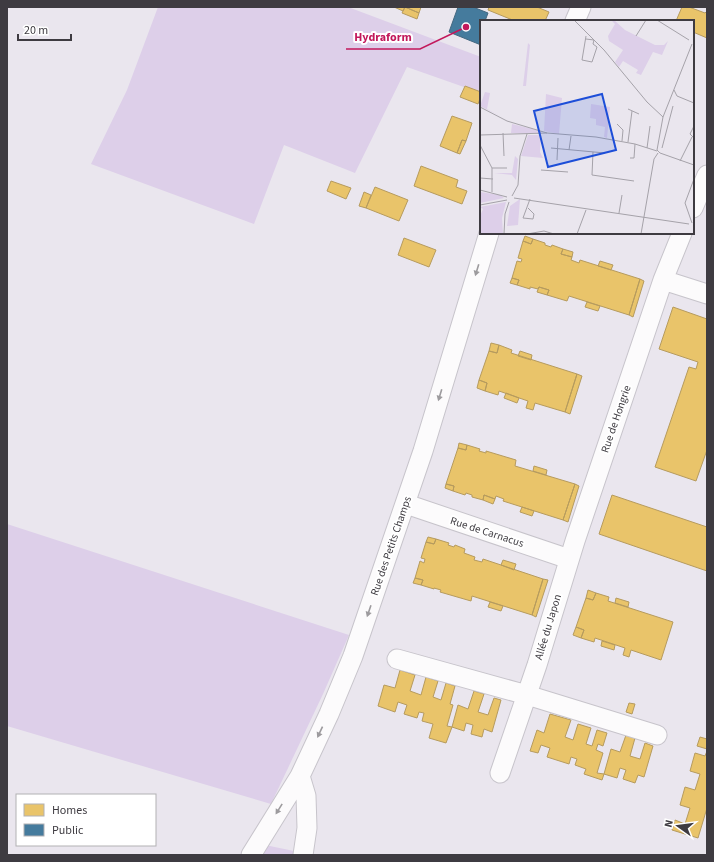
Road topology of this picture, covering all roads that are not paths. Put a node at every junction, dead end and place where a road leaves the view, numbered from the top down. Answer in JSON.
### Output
{"nodes":[{"id":1,"x":581,"y":7,"type":"edge"},
{"id":2,"x":575,"y":20,"type":"edge"},
{"id":3,"x":707,"y":175,"type":"edge"},
{"id":4,"x":694,"y":206,"type":"edge"},
{"id":5,"x":489,"y":234,"type":"edge"},
{"id":6,"x":682,"y":234,"type":"edge"},
{"id":7,"x":663,"y":280,"type":"junction"},
{"id":8,"x":707,"y":294,"type":"edge"},
{"id":9,"x":406,"y":504,"type":"junction"},
{"id":10,"x":569,"y":559,"type":"junction"},
{"id":11,"x":397,"y":659,"type":"dead end"},
{"id":12,"x":527,"y":695,"type":"junction"},
{"id":13,"x":657,"y":735,"type":"dead end"},
{"id":14,"x":500,"y":773,"type":"dead end"},
{"id":15,"x":300,"y":776,"type":"junction"},
{"id":16,"x":251,"y":855,"type":"edge"},
{"id":17,"x":303,"y":855,"type":"edge"}],
"edges":[{"from":1,"to":2,"type":"street"},
{"from":3,"to":4,"type":"street"},
{"from":5,"to":9,"type":"street","name":"Rue des Petits Champs","one_way":true},
{"from":6,"to":7,"type":"street","name":"Rue de Hongrie"},
{"from":7,"to":8,"type":"street"},
{"from":7,"to":10,"type":"street","name":"Rue de Hongrie"},
{"from":9,"to":10,"type":"street","name":"Rue de Carnacus"},
{"from":9,"to":15,"type":"street","name":"Rue des Petits Champs","one_way":true},
{"from":10,"to":12,"type":"street","name":"Allée du Japon"},
{"from":11,"to":12,"type":"street"},
{"from":12,"to":13,"type":"street"},
{"from":12,"to":14,"type":"street","name":"Allée du Japon"},
{"from":15,"to":16,"type":"street","name":"Rue des Petits Champs","one_way":true},
{"from":15,"to":17,"type":"street"}]}
